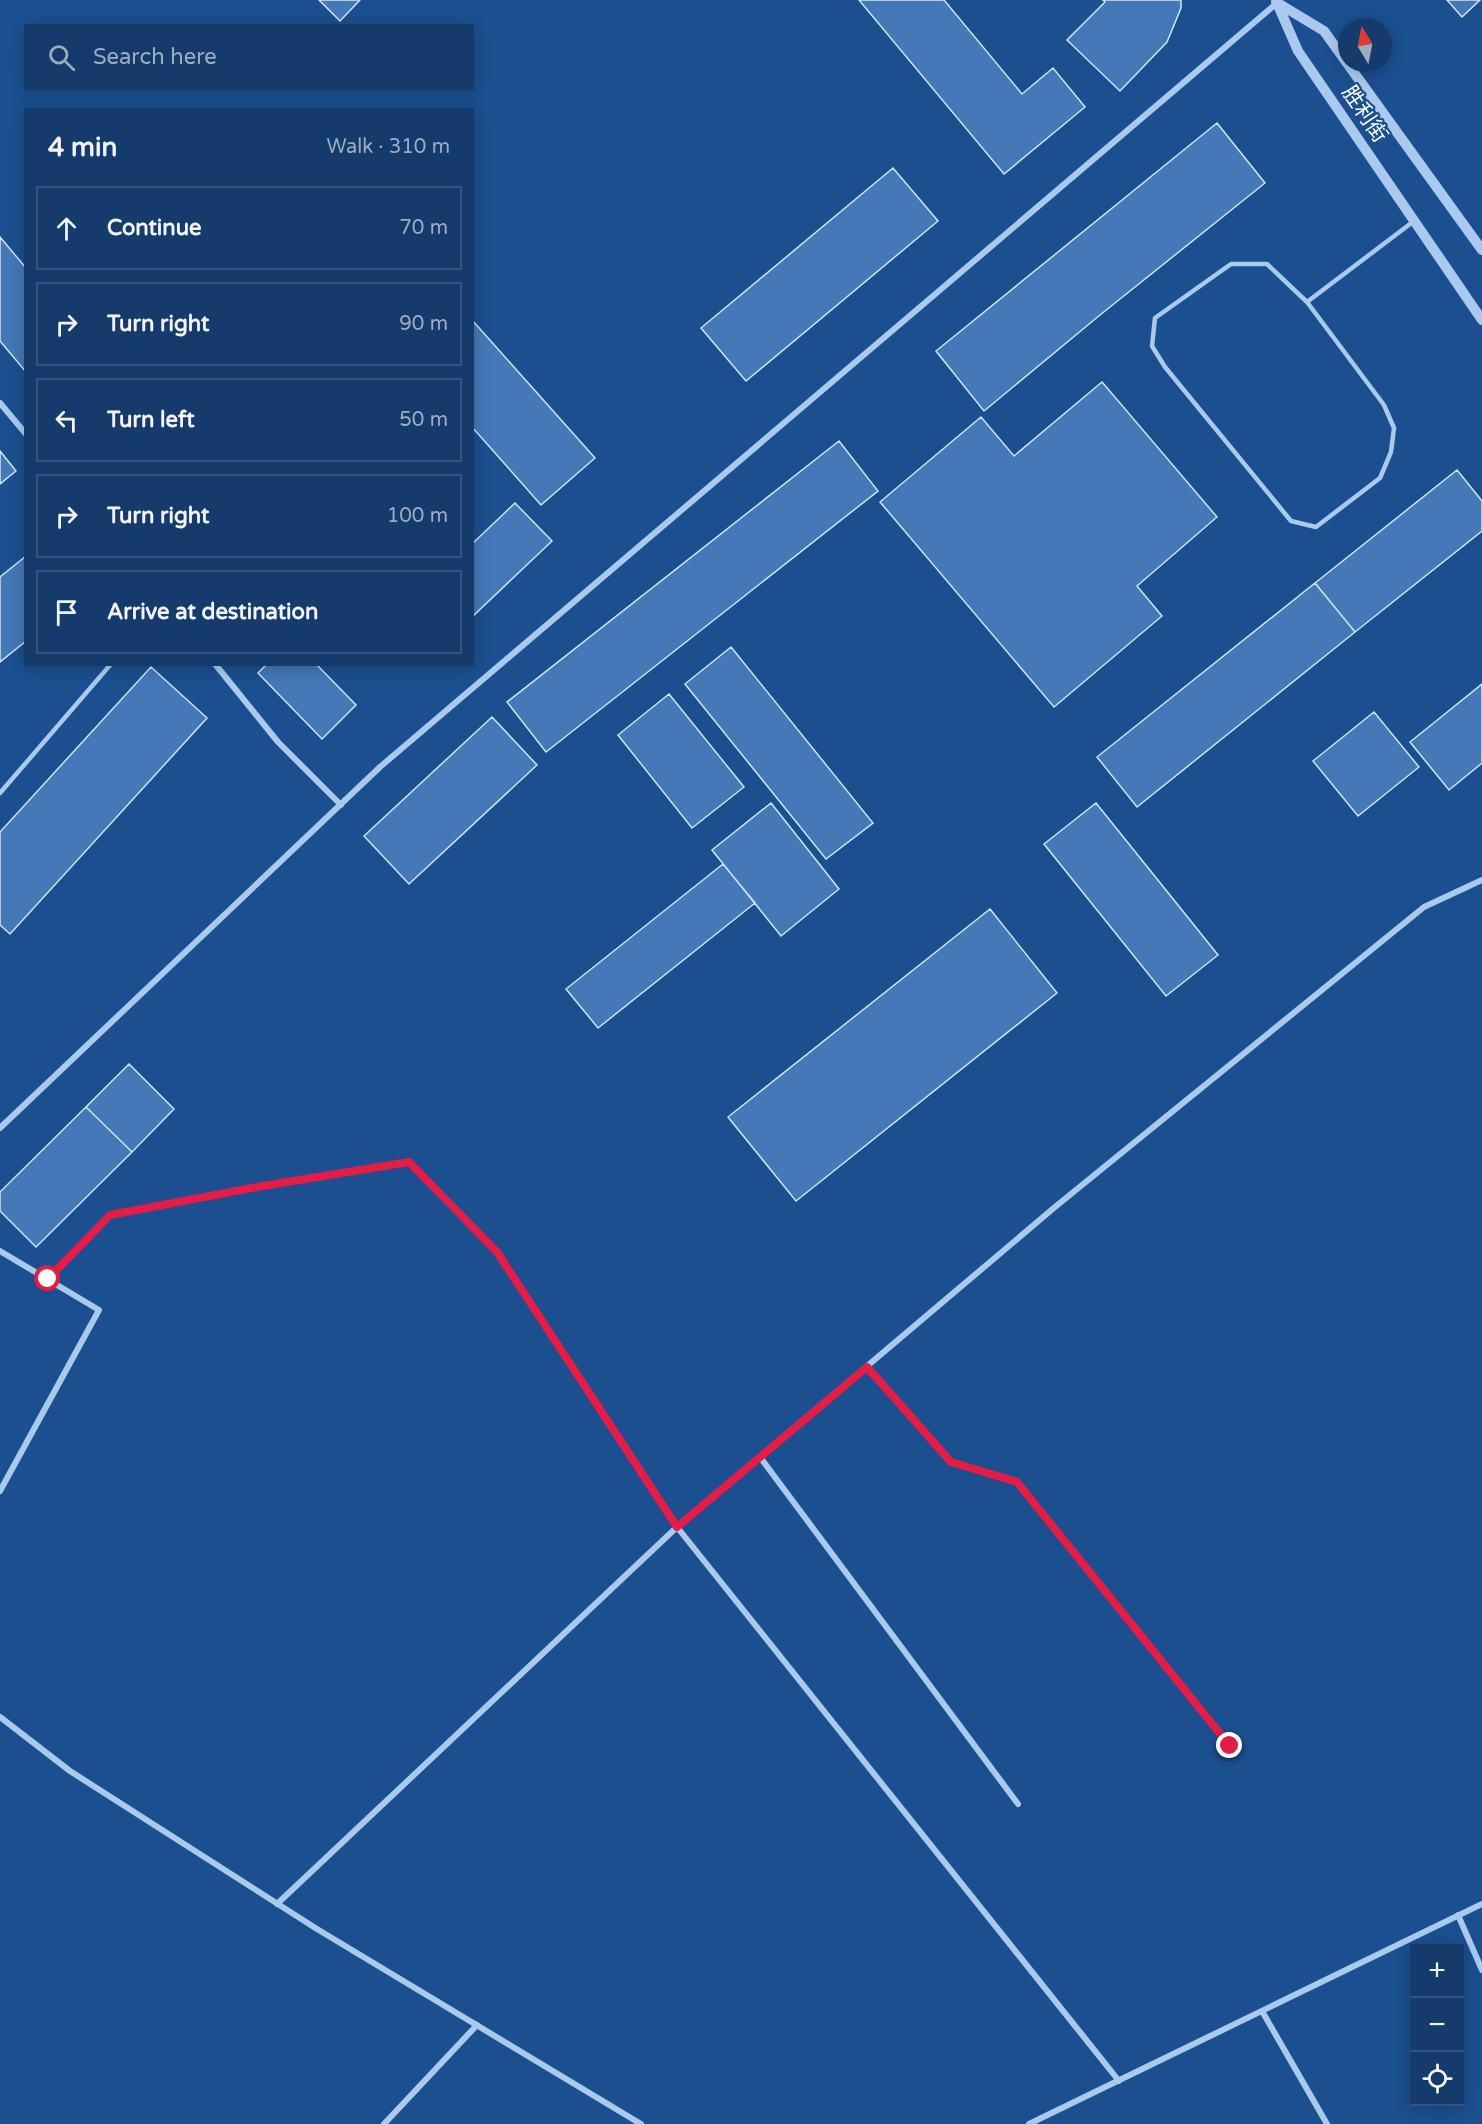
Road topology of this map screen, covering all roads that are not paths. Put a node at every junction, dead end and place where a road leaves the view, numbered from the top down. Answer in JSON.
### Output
{"nodes":[{"id":1,"x":1276,"y":2,"type":"edge"},
{"id":2,"x":1338,"y":50,"type":"edge"},
{"id":3,"x":1353,"y":72,"type":"edge"},
{"id":4,"x":1414,"y":221,"type":"junction"},
{"id":5,"x":1482,"y":250,"type":"edge"},
{"id":6,"x":1307,"y":302,"type":"junction"},
{"id":7,"x":1482,"y":320,"type":"edge"},
{"id":8,"x":0,"y":403,"type":"edge"},
{"id":9,"x":24,"y":432,"type":"edge"},
{"id":10,"x":109,"y":666,"type":"edge"},
{"id":11,"x":217,"y":666,"type":"edge"},
{"id":12,"x":0,"y":793,"type":"edge"},
{"id":13,"x":341,"y":804,"type":"junction"},
{"id":14,"x":1482,"y":880,"type":"edge"},
{"id":15,"x":0,"y":1128,"type":"edge"},
{"id":16,"x":0,"y":1251,"type":"edge"},
{"id":17,"x":48,"y":1279,"type":"junction"},
{"id":18,"x":867,"y":1367,"type":"junction"},
{"id":19,"x":760,"y":1457,"type":"junction"},
{"id":20,"x":0,"y":1491,"type":"edge"},
{"id":21,"x":677,"y":1527,"type":"junction"},
{"id":22,"x":0,"y":1717,"type":"edge"},
{"id":23,"x":1230,"y":1746,"type":"dead end"},
{"id":24,"x":1017,"y":1804,"type":"dead end"},
{"id":25,"x":277,"y":1904,"type":"junction"},
{"id":26,"x":1482,"y":1904,"type":"edge"},
{"id":27,"x":1458,"y":1915,"type":"junction"},
{"id":28,"x":1482,"y":1970,"type":"edge"},
{"id":29,"x":1262,"y":2011,"type":"junction"},
{"id":30,"x":477,"y":2025,"type":"junction"},
{"id":31,"x":1119,"y":2081,"type":"junction"},
{"id":32,"x":384,"y":2124,"type":"edge"},
{"id":33,"x":641,"y":2124,"type":"edge"},
{"id":34,"x":1029,"y":2124,"type":"edge"},
{"id":35,"x":1328,"y":2124,"type":"edge"}],
"edges":[{"from":1,"to":2,"type":"street","name":"胜利街"},
{"from":1,"to":4,"type":"street","name":"胜利街"},
{"from":1,"to":13,"type":"street"},
{"from":3,"to":5,"type":"street","name":"胜利街"},
{"from":4,"to":6,"type":"lane"},
{"from":4,"to":7,"type":"street","name":"胜利街"},
{"from":6,"to":6,"type":"lane"},
{"from":8,"to":9,"type":"street"},
{"from":10,"to":12,"type":"lane"},
{"from":11,"to":13,"type":"street"},
{"from":13,"to":15,"type":"street"},
{"from":14,"to":18,"type":"street"},
{"from":16,"to":17,"type":"street"},
{"from":17,"to":20,"type":"street"},
{"from":17,"to":21,"type":"street"},
{"from":18,"to":19,"type":"street"},
{"from":18,"to":23,"type":"street"},
{"from":19,"to":21,"type":"street"},
{"from":19,"to":24,"type":"street"},
{"from":21,"to":25,"type":"street"},
{"from":21,"to":31,"type":"street"},
{"from":22,"to":25,"type":"street"},
{"from":25,"to":30,"type":"street"},
{"from":26,"to":27,"type":"street"},
{"from":27,"to":28,"type":"street"},
{"from":27,"to":29,"type":"street"},
{"from":29,"to":31,"type":"street"},
{"from":29,"to":35,"type":"street"},
{"from":30,"to":32,"type":"street"},
{"from":30,"to":33,"type":"street"},
{"from":31,"to":34,"type":"street"}]}
